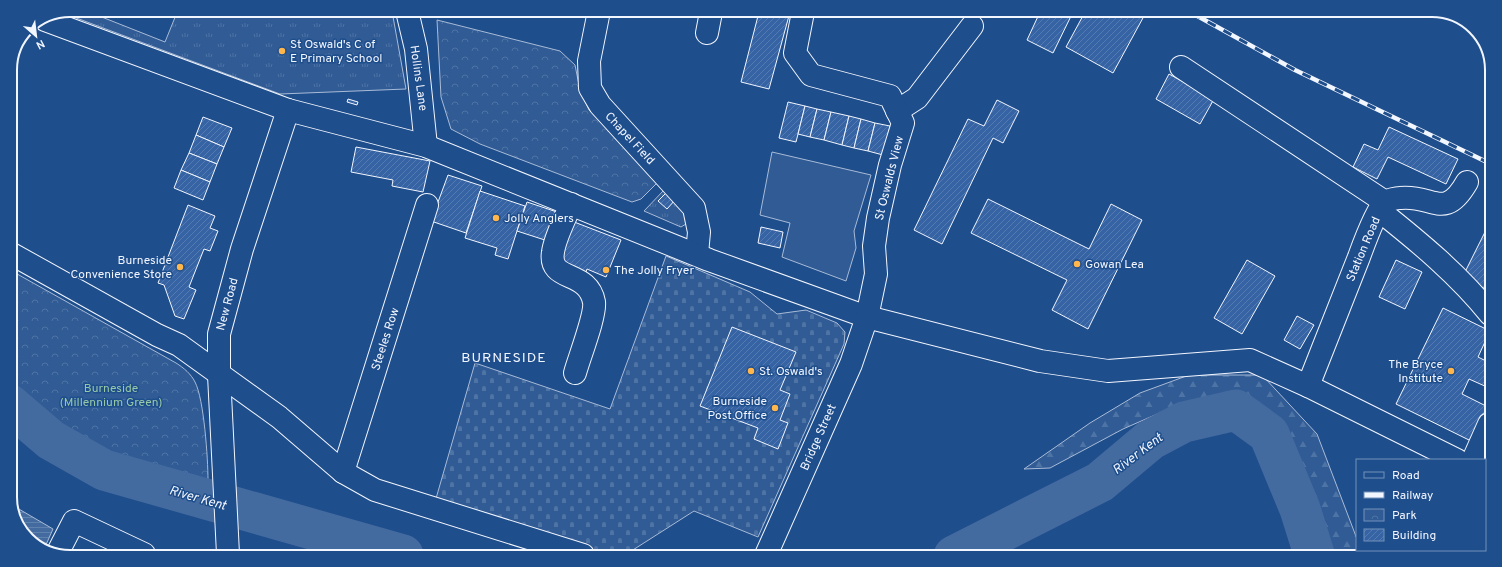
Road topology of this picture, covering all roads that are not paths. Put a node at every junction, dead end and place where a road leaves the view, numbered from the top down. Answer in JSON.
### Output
{"nodes":[{"id":1,"x":408,"y":17,"type":"edge"},
{"id":2,"x":597,"y":17,"type":"edge"},
{"id":3,"x":710,"y":17,"type":"edge"},
{"id":4,"x":803,"y":17,"type":"edge"},
{"id":5,"x":49,"y":22,"type":"edge"},
{"id":6,"x":972,"y":26,"type":"dead end"},
{"id":7,"x":707,"y":33,"type":"dead end"},
{"id":8,"x":1181,"y":67,"type":"dead end"},
{"id":9,"x":288,"y":110,"type":"junction"},
{"id":10,"x":897,"y":111,"type":"junction"},
{"id":11,"x":426,"y":146,"type":"junction"},
{"id":12,"x":1467,"y":182,"type":"dead end"},
{"id":13,"x":571,"y":204,"type":"junction"},
{"id":14,"x":427,"y":205,"type":"dead end"},
{"id":15,"x":1383,"y":207,"type":"junction"},
{"id":16,"x":697,"y":254,"type":"junction"},
{"id":17,"x":17,"y":257,"type":"edge"},
{"id":18,"x":1485,"y":308,"type":"edge"},
{"id":19,"x":866,"y":317,"type":"junction"},
{"id":20,"x":575,"y":372,"type":"dead end"},
{"id":21,"x":219,"y":375,"type":"junction"},
{"id":22,"x":1308,"y":386,"type":"junction"},
{"id":23,"x":1485,"y":433,"type":"edge"},
{"id":24,"x":1454,"y":459,"type":"edge"},
{"id":25,"x":1473,"y":459,"type":"edge"},
{"id":26,"x":343,"y":472,"type":"junction"},
{"id":27,"x":60,"y":549,"type":"edge"},
{"id":28,"x":136,"y":550,"type":"edge"},
{"id":29,"x":228,"y":550,"type":"edge"},
{"id":30,"x":567,"y":550,"type":"edge"},
{"id":31,"x":768,"y":550,"type":"edge"}],
"edges":[{"from":1,"to":11,"type":"street","name":"Hollins Lane"},
{"from":2,"to":16,"type":"street","name":"Chapel Field"},
{"from":3,"to":7,"type":"street"},
{"from":4,"to":10,"type":"street","name":"St Oswalds View"},
{"from":5,"to":9,"type":"street"},
{"from":6,"to":10,"type":"street"},
{"from":8,"to":15,"type":"street"},
{"from":9,"to":11,"type":"street"},
{"from":9,"to":21,"type":"street","name":"New Road"},
{"from":10,"to":19,"type":"street","name":"St Oswalds View"},
{"from":11,"to":13,"type":"street"},
{"from":12,"to":15,"type":"street","name":"Station Road"},
{"from":13,"to":16,"type":"street"},
{"from":13,"to":20,"type":"street"},
{"from":14,"to":26,"type":"street","name":"Steeles Row"},
{"from":15,"to":18,"type":"street"},
{"from":15,"to":22,"type":"street","name":"Station Road"},
{"from":16,"to":19,"type":"street"},
{"from":17,"to":21,"type":"street"},
{"from":19,"to":22,"type":"street"},
{"from":19,"to":31,"type":"street","name":"Bridge Street"},
{"from":21,"to":26,"type":"street"},
{"from":21,"to":29,"type":"street","name":"New Road"},
{"from":22,"to":24,"type":"street"},
{"from":23,"to":25,"type":"street"},
{"from":26,"to":30,"type":"street"},
{"from":27,"to":28,"type":"street"}]}
